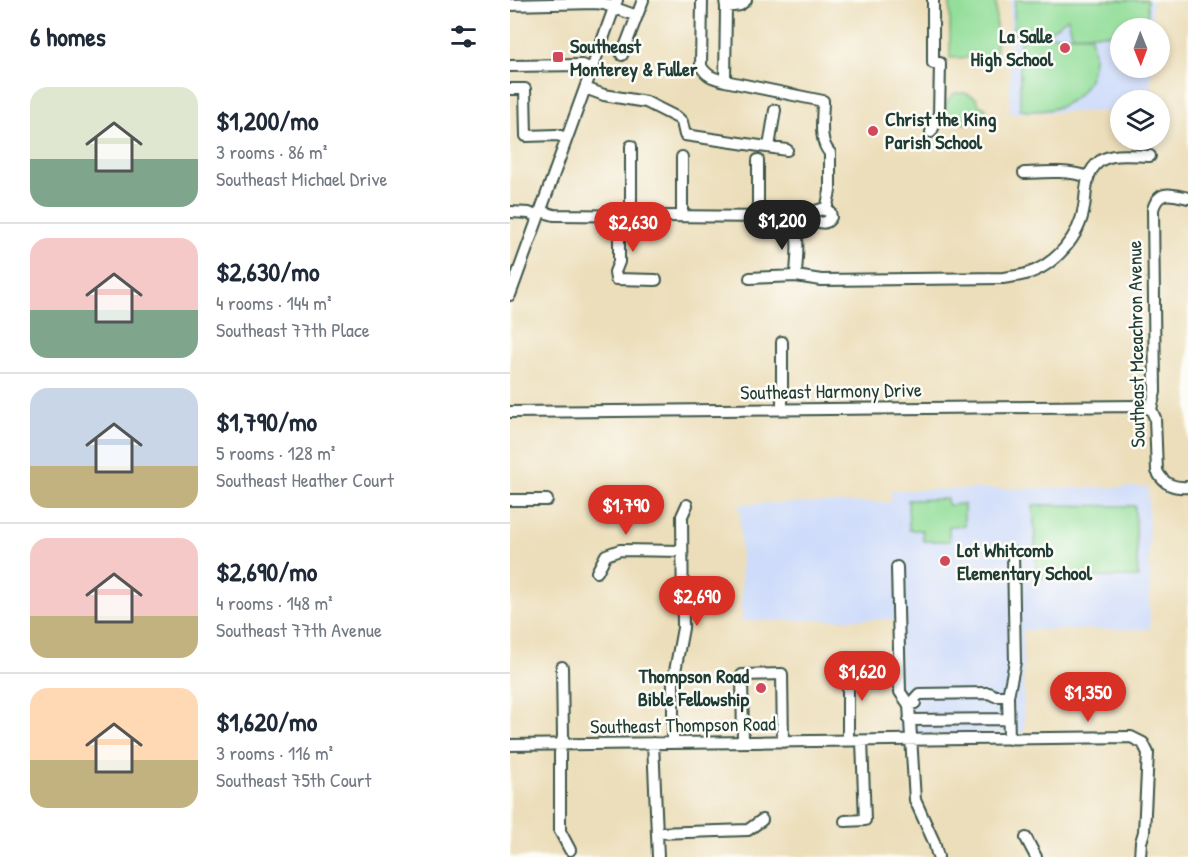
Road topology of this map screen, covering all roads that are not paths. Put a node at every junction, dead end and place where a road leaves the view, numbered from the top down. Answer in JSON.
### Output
{"nodes":[{"id":1,"x":643,"y":0,"type":"edge"},
{"id":2,"x":702,"y":0,"type":"edge"},
{"id":3,"x":746,"y":0,"type":"edge"},
{"id":4,"x":933,"y":0,"type":"edge"},
{"id":5,"x":725,"y":3,"type":"edge"},
{"id":6,"x":616,"y":4,"type":"edge"},
{"id":7,"x":510,"y":5,"type":"edge"},
{"id":8,"x":637,"y":16,"type":"junction"},
{"id":9,"x":622,"y":55,"type":"dead end"},
{"id":10,"x":510,"y":66,"type":"edge"},
{"id":11,"x":593,"y":69,"type":"junction"},
{"id":12,"x":725,"y":81,"type":"junction"},
{"id":13,"x":585,"y":88,"type":"junction"},
{"id":14,"x":510,"y":89,"type":"edge"},
{"id":15,"x":774,"y":110,"type":"dead end"},
{"id":16,"x":931,"y":132,"type":"dead end"},
{"id":17,"x":567,"y":138,"type":"junction"},
{"id":18,"x":631,"y":146,"type":"dead end"},
{"id":19,"x":769,"y":147,"type":"junction"},
{"id":20,"x":787,"y":150,"type":"dead end"},
{"id":21,"x":1150,"y":156,"type":"dead end"},
{"id":22,"x":682,"y":157,"type":"dead end"},
{"id":23,"x":758,"y":160,"type":"dead end"},
{"id":24,"x":1024,"y":173,"type":"dead end"},
{"id":25,"x":1088,"y":177,"type":"junction"},
{"id":26,"x":1188,"y":198,"type":"edge"},
{"id":27,"x":510,"y":212,"type":"edge"},
{"id":28,"x":539,"y":214,"type":"junction"},
{"id":29,"x":619,"y":216,"type":"junction"},
{"id":30,"x":631,"y":216,"type":"junction"},
{"id":31,"x":682,"y":216,"type":"junction"},
{"id":32,"x":759,"y":217,"type":"junction"},
{"id":33,"x":791,"y":221,"type":"junction"},
{"id":34,"x":796,"y":276,"type":"junction"},
{"id":35,"x":750,"y":278,"type":"dead end"},
{"id":36,"x":656,"y":280,"type":"dead end"},
{"id":37,"x":510,"y":295,"type":"edge"},
{"id":38,"x":782,"y":342,"type":"dead end"},
{"id":39,"x":1151,"y":409,"type":"junction"},
{"id":40,"x":782,"y":410,"type":"junction"},
{"id":41,"x":510,"y":412,"type":"edge"},
{"id":42,"x":1188,"y":487,"type":"edge"},
{"id":43,"x":510,"y":500,"type":"edge"},
{"id":44,"x":547,"y":500,"type":"dead end"},
{"id":45,"x":687,"y":505,"type":"dead end"},
{"id":46,"x":682,"y":551,"type":"junction"},
{"id":47,"x":1013,"y":553,"type":"dead end"},
{"id":48,"x":897,"y":567,"type":"dead end"},
{"id":49,"x":597,"y":572,"type":"dead end"},
{"id":50,"x":562,"y":667,"type":"dead end"},
{"id":51,"x":842,"y":670,"type":"dead end"},
{"id":52,"x":1008,"y":696,"type":"junction"},
{"id":53,"x":909,"y":705,"type":"junction"},
{"id":54,"x":1008,"y":718,"type":"junction"},
{"id":55,"x":909,"y":720,"type":"junction"},
{"id":56,"x":1009,"y":739,"type":"junction"},
{"id":57,"x":848,"y":741,"type":"junction"},
{"id":58,"x":862,"y":741,"type":"junction"},
{"id":59,"x":910,"y":741,"type":"junction"},
{"id":60,"x":743,"y":742,"type":"junction"},
{"id":61,"x":783,"y":742,"type":"junction"},
{"id":62,"x":673,"y":743,"type":"junction"},
{"id":63,"x":653,"y":744,"type":"junction"},
{"id":64,"x":561,"y":745,"type":"junction"},
{"id":65,"x":510,"y":746,"type":"edge"},
{"id":66,"x":762,"y":820,"type":"dead end"},
{"id":67,"x":845,"y":821,"type":"dead end"},
{"id":68,"x":657,"y":832,"type":"junction"},
{"id":69,"x":1144,"y":832,"type":"junction"},
{"id":70,"x":1026,"y":838,"type":"dead end"},
{"id":71,"x":570,"y":850,"type":"dead end"},
{"id":72,"x":658,"y":857,"type":"edge"},
{"id":73,"x":938,"y":857,"type":"edge"},
{"id":74,"x":1036,"y":857,"type":"edge"},
{"id":75,"x":1140,"y":857,"type":"edge"},
{"id":76,"x":1147,"y":857,"type":"edge"}],
"edges":[{"from":1,"to":8,"type":"street"},
{"from":2,"to":12,"type":"street"},
{"from":3,"to":5,"type":"street"},
{"from":4,"to":16,"type":"street"},
{"from":5,"to":12,"type":"street"},
{"from":6,"to":7,"type":"street"},
{"from":6,"to":8,"type":"street"},
{"from":6,"to":11,"type":"street"},
{"from":8,"to":9,"type":"street"},
{"from":10,"to":11,"type":"street"},
{"from":11,"to":13,"type":"street"},
{"from":12,"to":33,"type":"street"},
{"from":13,"to":17,"type":"street"},
{"from":13,"to":19,"type":"street"},
{"from":14,"to":17,"type":"street"},
{"from":15,"to":19,"type":"street"},
{"from":17,"to":28,"type":"street"},
{"from":18,"to":30,"type":"street"},
{"from":19,"to":20,"type":"street"},
{"from":21,"to":25,"type":"street"},
{"from":22,"to":31,"type":"street"},
{"from":23,"to":32,"type":"street"},
{"from":24,"to":25,"type":"street"},
{"from":25,"to":34,"type":"street"},
{"from":26,"to":39,"type":"street","name":"Southeast Mceachron Avenue"},
{"from":27,"to":28,"type":"street"},
{"from":28,"to":29,"type":"street"},
{"from":28,"to":37,"type":"street"},
{"from":29,"to":30,"type":"street"},
{"from":29,"to":36,"type":"street"},
{"from":30,"to":31,"type":"street"},
{"from":31,"to":32,"type":"street"},
{"from":32,"to":33,"type":"street"},
{"from":33,"to":34,"type":"street"},
{"from":34,"to":35,"type":"street"},
{"from":38,"to":40,"type":"street"},
{"from":39,"to":40,"type":"street","name":"Southeast Harmony Drive"},
{"from":39,"to":42,"type":"street","name":"Southeast Mceachron Avenue"},
{"from":40,"to":41,"type":"street","name":"Southeast Harmony Drive"},
{"from":43,"to":44,"type":"street"},
{"from":45,"to":46,"type":"street"},
{"from":46,"to":49,"type":"street"},
{"from":46,"to":62,"type":"street"},
{"from":47,"to":52,"type":"street"},
{"from":48,"to":53,"type":"street"},
{"from":50,"to":64,"type":"street"},
{"from":51,"to":57,"type":"street"},
{"from":52,"to":53,"type":"street"},
{"from":52,"to":54,"type":"street"},
{"from":53,"to":55,"type":"street"},
{"from":54,"to":55,"type":"street"},
{"from":54,"to":56,"type":"street"},
{"from":55,"to":59,"type":"street"},
{"from":56,"to":59,"type":"street","name":"Southeast Thompson Road"},
{"from":56,"to":69,"type":"street","name":"Southeast Thompson Road"},
{"from":57,"to":58,"type":"street","name":"Southeast Thompson Road"},
{"from":57,"to":61,"type":"street","name":"Southeast Thompson Road"},
{"from":58,"to":59,"type":"street","name":"Southeast Thompson Road"},
{"from":58,"to":67,"type":"street"},
{"from":59,"to":73,"type":"street"},
{"from":60,"to":61,"type":"street","name":"Southeast Thompson Road"},
{"from":60,"to":61,"type":"street"},
{"from":60,"to":62,"type":"street","name":"Southeast Thompson Road"},
{"from":62,"to":63,"type":"street","name":"Southeast Thompson Road"},
{"from":63,"to":64,"type":"street","name":"Southeast Thompson Road"},
{"from":63,"to":68,"type":"street"},
{"from":64,"to":65,"type":"street","name":"Southeast Thompson Road"},
{"from":64,"to":71,"type":"street"},
{"from":66,"to":68,"type":"street"},
{"from":68,"to":72,"type":"street"},
{"from":69,"to":75,"type":"street"},
{"from":69,"to":76,"type":"street"},
{"from":70,"to":74,"type":"street"}]}
